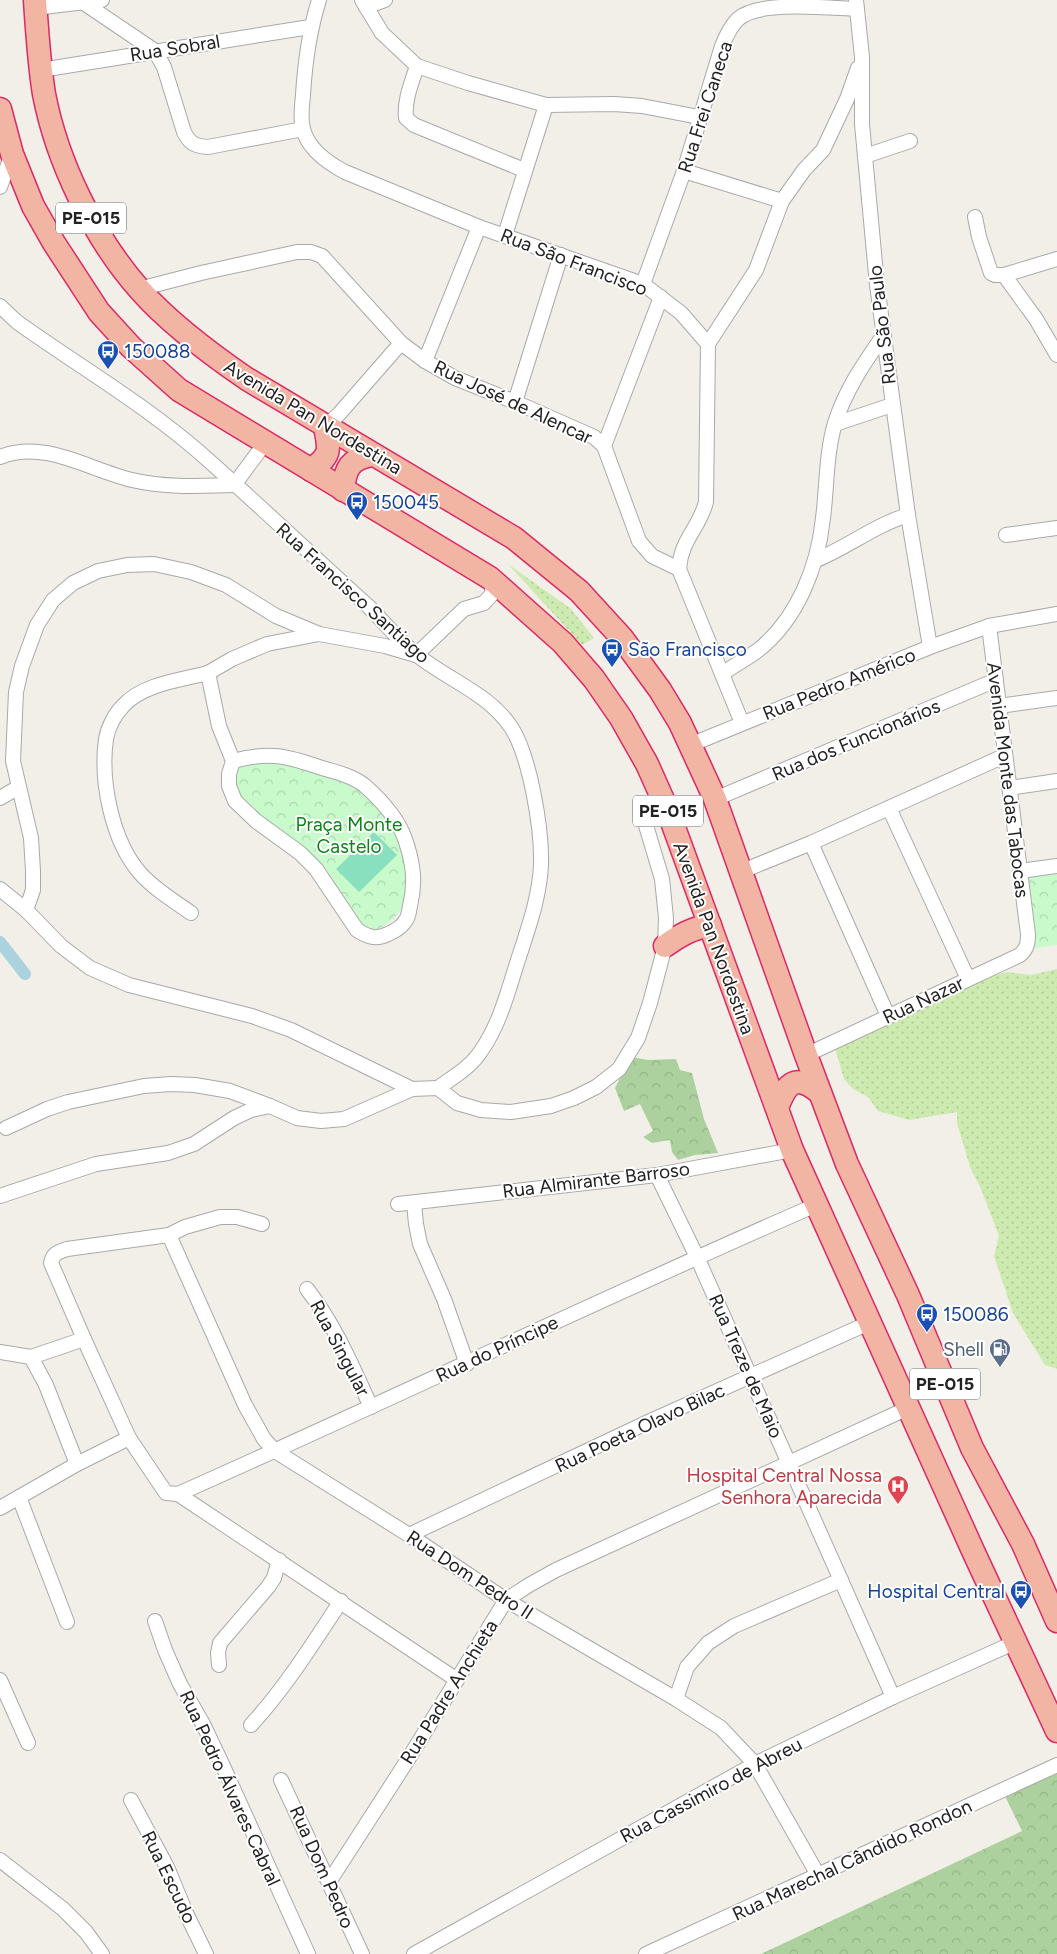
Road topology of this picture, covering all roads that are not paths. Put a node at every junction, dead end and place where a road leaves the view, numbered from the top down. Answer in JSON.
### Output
{"nodes":[{"id":1,"x":102,"y":0,"type":"edge"},
{"id":2,"x":319,"y":0,"type":"edge"},
{"id":3,"x":386,"y":0,"type":"edge"},
{"id":4,"x":84,"y":3,"type":"junction"},
{"id":5,"x":766,"y":3,"type":"edge"},
{"id":6,"x":35,"y":4,"type":"edge"},
{"id":7,"x":364,"y":4,"type":"edge"},
{"id":8,"x":857,"y":5,"type":"edge"},
{"id":9,"x":310,"y":27,"type":"junction"},
{"id":10,"x":155,"y":51,"type":"junction"},
{"id":11,"x":862,"y":57,"type":"junction"},
{"id":12,"x":417,"y":66,"type":"junction"},
{"id":13,"x":41,"y":70,"type":"junction"},
{"id":14,"x":546,"y":105,"type":"junction"},
{"id":15,"x":0,"y":109,"type":"edge"},
{"id":16,"x":699,"y":117,"type":"junction"},
{"id":17,"x":302,"y":129,"type":"junction"},
{"id":18,"x":910,"y":141,"type":"dead end"},
{"id":19,"x":12,"y":154,"type":"junction"},
{"id":20,"x":865,"y":156,"type":"junction"},
{"id":21,"x":524,"y":170,"type":"junction"},
{"id":22,"x":684,"y":171,"type":"junction"},
{"id":23,"x":0,"y":187,"type":"edge"},
{"id":24,"x":782,"y":201,"type":"junction"},
{"id":25,"x":975,"y":217,"type":"dead end"},
{"id":26,"x":479,"y":227,"type":"junction"},
{"id":27,"x":505,"y":235,"type":"junction"},
{"id":28,"x":560,"y":255,"type":"junction"},
{"id":29,"x":1057,"y":259,"type":"edge"},
{"id":30,"x":1004,"y":275,"type":"junction"},
{"id":31,"x":643,"y":284,"type":"junction"},
{"id":32,"x":139,"y":289,"type":"junction"},
{"id":33,"x":661,"y":297,"type":"junction"},
{"id":34,"x":0,"y":306,"type":"edge"},
{"id":35,"x":883,"y":336,"type":"junction"},
{"id":36,"x":401,"y":343,"type":"junction"},
{"id":37,"x":708,"y":344,"type":"junction"},
{"id":38,"x":1057,"y":355,"type":"edge"},
{"id":39,"x":425,"y":361,"type":"junction"},
{"id":40,"x":515,"y":402,"type":"junction"},
{"id":41,"x":892,"y":405,"type":"junction"},
{"id":42,"x":835,"y":424,"type":"junction"},
{"id":43,"x":325,"y":426,"type":"junction"},
{"id":44,"x":265,"y":443,"type":"junction"},
{"id":45,"x":604,"y":446,"type":"junction"},
{"id":46,"x":372,"y":455,"type":"junction"},
{"id":47,"x":0,"y":457,"type":"edge"},
{"id":48,"x":311,"y":470,"type":"junction"},
{"id":49,"x":234,"y":485,"type":"junction"},
{"id":50,"x":343,"y":490,"type":"junction"},
{"id":51,"x":908,"y":515,"type":"junction"},
{"id":52,"x":1057,"y":528,"type":"edge"},
{"id":53,"x":1006,"y":535,"type":"dead end"},
{"id":54,"x":816,"y":560,"type":"junction"},
{"id":55,"x":680,"y":570,"type":"junction"},
{"id":56,"x":490,"y":578,"type":"junction"},
{"id":57,"x":1057,"y":614,"type":"edge"},
{"id":58,"x":989,"y":626,"type":"junction"},
{"id":59,"x":320,"y":634,"type":"junction"},
{"id":60,"x":930,"y":647,"type":"junction"},
{"id":61,"x":416,"y":655,"type":"junction"},
{"id":62,"x":208,"y":673,"type":"junction"},
{"id":63,"x":722,"y":674,"type":"junction"},
{"id":64,"x":996,"y":680,"type":"junction"},
{"id":65,"x":1057,"y":698,"type":"edge"},
{"id":66,"x":999,"y":706,"type":"junction"},
{"id":67,"x":742,"y":723,"type":"junction"},
{"id":68,"x":690,"y":744,"type":"junction"},
{"id":69,"x":0,"y":749,"type":"edge"},
{"id":70,"x":1004,"y":756,"type":"junction"},
{"id":71,"x":12,"y":761,"type":"junction"},
{"id":72,"x":233,"y":761,"type":"junction"},
{"id":73,"x":1057,"y":781,"type":"edge"},
{"id":74,"x":19,"y":787,"type":"junction"},
{"id":75,"x":1009,"y":788,"type":"junction"},
{"id":76,"x":0,"y":798,"type":"edge"},
{"id":77,"x":715,"y":799,"type":"junction"},
{"id":78,"x":889,"y":808,"type":"junction"},
{"id":79,"x":642,"y":812,"type":"dead end"},
{"id":80,"x":811,"y":843,"type":"junction"},
{"id":81,"x":1057,"y":866,"type":"edge"},
{"id":82,"x":1020,"y":871,"type":"junction"},
{"id":83,"x":740,"y":872,"type":"junction"},
{"id":84,"x":2,"y":894,"type":"edge"},
{"id":85,"x":26,"y":910,"type":"junction"},
{"id":86,"x":191,"y":913,"type":"dead end"},
{"id":87,"x":710,"y":926,"type":"junction"},
{"id":88,"x":1028,"y":934,"type":"joint"},
{"id":89,"x":665,"y":946,"type":"junction"},
{"id":90,"x":968,"y":979,"type":"junction"},
{"id":91,"x":888,"y":1016,"type":"junction"},
{"id":92,"x":806,"y":1055,"type":"junction"},
{"id":93,"x":438,"y":1088,"type":"junction"},
{"id":94,"x":412,"y":1089,"type":"junction"},
{"id":95,"x":820,"y":1093,"type":"junction"},
{"id":96,"x":270,"y":1106,"type":"junction"},
{"id":97,"x":777,"y":1108,"type":"junction"},
{"id":98,"x":6,"y":1128,"type":"dead end"},
{"id":99,"x":792,"y":1150,"type":"junction"},
{"id":100,"x":657,"y":1175,"type":"junction"},
{"id":101,"x":0,"y":1196,"type":"edge"},
{"id":102,"x":414,"y":1202,"type":"junction"},
{"id":103,"x":398,"y":1204,"type":"dead end"},
{"id":104,"x":816,"y":1205,"type":"junction"},
{"id":105,"x":262,"y":1224,"type":"dead end"},
{"id":106,"x":169,"y":1235,"type":"junction"},
{"id":107,"x":697,"y":1257,"type":"junction"},
{"id":108,"x":308,"y":1289,"type":"dead end"},
{"id":109,"x":871,"y":1322,"type":"junction"},
{"id":110,"x":84,"y":1339,"type":"junction"},
{"id":111,"x":0,"y":1352,"type":"edge"},
{"id":112,"x":31,"y":1357,"type":"junction"},
{"id":113,"x":467,"y":1364,"type":"junction"},
{"id":114,"x":751,"y":1377,"type":"junction"},
{"id":115,"x":371,"y":1407,"type":"junction"},
{"id":116,"x":908,"y":1408,"type":"junction"},
{"id":117,"x":129,"y":1438,"type":"junction"},
{"id":118,"x":274,"y":1451,"type":"junction"},
{"id":119,"x":790,"y":1463,"type":"junction"},
{"id":120,"x":78,"y":1464,"type":"junction"},
{"id":121,"x":178,"y":1494,"type":"junction"},
{"id":122,"x":19,"y":1497,"type":"junction"},
{"id":123,"x":0,"y":1508,"type":"edge"},
{"id":124,"x":409,"y":1535,"type":"junction"},
{"id":125,"x":279,"y":1560,"type":"junction"},
{"id":126,"x":841,"y":1580,"type":"junction"},
{"id":127,"x":506,"y":1600,"type":"junction"},
{"id":128,"x":341,"y":1601,"type":"junction"},
{"id":129,"x":1057,"y":1621,"type":"edge"},
{"id":130,"x":67,"y":1622,"type":"dead end"},
{"id":131,"x":156,"y":1622,"type":"dead end"},
{"id":132,"x":1016,"y":1642,"type":"junction"},
{"id":133,"x":218,"y":1665,"type":"dead end"},
{"id":134,"x":0,"y":1680,"type":"edge"},
{"id":135,"x":457,"y":1680,"type":"junction"},
{"id":136,"x":894,"y":1696,"type":"junction"},
{"id":137,"x":676,"y":1699,"type":"junction"},
{"id":138,"x":251,"y":1724,"type":"dead end"},
{"id":139,"x":1057,"y":1731,"type":"edge"},
{"id":140,"x":28,"y":1743,"type":"dead end"},
{"id":141,"x":755,"y":1764,"type":"junction"},
{"id":142,"x":1057,"y":1765,"type":"edge"},
{"id":143,"x":281,"y":1780,"type":"dead end"},
{"id":144,"x":131,"y":1800,"type":"dead end"},
{"id":145,"x":0,"y":1860,"type":"edge"},
{"id":146,"x":818,"y":1875,"type":"junction"},
{"id":147,"x":329,"y":1882,"type":"junction"},
{"id":148,"x":102,"y":1954,"type":"edge"},
{"id":149,"x":206,"y":1954,"type":"edge"},
{"id":150,"x":308,"y":1954,"type":"edge"},
{"id":151,"x":362,"y":1954,"type":"edge"},
{"id":152,"x":414,"y":1954,"type":"edge"},
{"id":153,"x":646,"y":1954,"type":"edge"}],
"edges":[{"from":1,"to":4,"type":"street"},
{"from":2,"to":9,"type":"street"},
{"from":3,"to":7,"type":"street"},
{"from":4,"to":6,"type":"street"},
{"from":4,"to":10,"type":"street"},
{"from":5,"to":8,"type":"street","name":"Rua Frei Caneca"},
{"from":5,"to":16,"type":"street","name":"Rua Frei Caneca"},
{"from":6,"to":13,"type":"highway","name":"Avenida Pan Nordestina","number":"PE-015"},
{"from":7,"to":12,"type":"street"},
{"from":8,"to":11,"type":"street","name":"Rua São Paulo"},
{"from":9,"to":10,"type":"street","name":"Rua Sobral"},
{"from":9,"to":17,"type":"street"},
{"from":10,"to":13,"type":"street","name":"Rua Sobral"},
{"from":10,"to":17,"type":"street"},
{"from":11,"to":20,"type":"street","name":"Rua São Paulo"},
{"from":11,"to":24,"type":"street"},
{"from":12,"to":14,"type":"street"},
{"from":12,"to":21,"type":"street"},
{"from":13,"to":32,"type":"highway","name":"Avenida Pan Nordestina","number":"PE-015"},
{"from":14,"to":16,"type":"street"},
{"from":14,"to":21,"type":"street"},
{"from":15,"to":19,"type":"highway","name":"Avenida Pan Nordestina","number":"PE-015"},
{"from":16,"to":22,"type":"street","name":"Rua Frei Caneca"},
{"from":17,"to":26,"type":"street","name":"Rua São Francisco"},
{"from":18,"to":20,"type":"street"},
{"from":19,"to":23,"type":"street"},
{"from":19,"to":44,"type":"highway","name":"Avenida Pan Nordestina","number":"PE-015"},
{"from":20,"to":35,"type":"street","name":"Rua São Paulo"},
{"from":21,"to":27,"type":"street"},
{"from":22,"to":24,"type":"street"},
{"from":22,"to":31,"type":"street","name":"Rua Frei Caneca"},
{"from":24,"to":37,"type":"street"},
{"from":25,"to":30,"type":"street"},
{"from":26,"to":27,"type":"street","name":"Rua São Francisco"},
{"from":26,"to":39,"type":"street"},
{"from":27,"to":28,"type":"street","name":"Rua São Francisco"},
{"from":28,"to":31,"type":"street","name":"Rua São Francisco"},
{"from":28,"to":40,"type":"street"},
{"from":29,"to":30,"type":"street"},
{"from":30,"to":38,"type":"street"},
{"from":31,"to":33,"type":"street","name":"Rua São Francisco"},
{"from":32,"to":36,"type":"street","name":"Rua José de Alencar"},
{"from":32,"to":43,"type":"highway","name":"Avenida Pan Nordestina","number":"PE-015"},
{"from":33,"to":37,"type":"street","name":"Rua São Francisco"},
{"from":33,"to":45,"type":"street"},
{"from":34,"to":49,"type":"street","name":"Rua Francisco Santiago"},
{"from":35,"to":41,"type":"street","name":"Rua São Paulo"},
{"from":35,"to":42,"type":"street"},
{"from":36,"to":39,"type":"street","name":"Rua José de Alencar"},
{"from":36,"to":43,"type":"street"},
{"from":37,"to":55,"type":"street"},
{"from":39,"to":40,"type":"street","name":"Rua José de Alencar"},
{"from":40,"to":45,"type":"street","name":"Rua José de Alencar"},
{"from":41,"to":42,"type":"street"},
{"from":41,"to":51,"type":"street","name":"Rua São Paulo"},
{"from":42,"to":54,"type":"street"},
{"from":43,"to":46,"type":"highway","name":"Avenida Pan Nordestina","number":"PE-015"},
{"from":43,"to":48,"type":"highway"},
{"from":44,"to":48,"type":"highway","name":"Avenida Pan Nordestina","number":"PE-015"},
{"from":44,"to":49,"type":"street"},
{"from":45,"to":55,"type":"street","name":"Rua José de Alencar"},
{"from":46,"to":50,"type":"highway"},
{"from":46,"to":68,"type":"highway","name":"Avenida Pan Nordestina","number":"PE-015"},
{"from":47,"to":49,"type":"street"},
{"from":48,"to":50,"type":"highway","name":"Avenida Pan Nordestina","number":"PE-015"},
{"from":49,"to":61,"type":"street","name":"Rua Francisco Santiago"},
{"from":50,"to":56,"type":"highway","name":"Avenida Pan Nordestina","number":"PE-015"},
{"from":51,"to":54,"type":"street"},
{"from":51,"to":60,"type":"street","name":"Rua São Paulo"},
{"from":52,"to":53,"type":"street"},
{"from":54,"to":63,"type":"street"},
{"from":55,"to":63,"type":"street"},
{"from":56,"to":61,"type":"street"},
{"from":56,"to":87,"type":"highway","name":"Avenida Pan Nordestina","number":"PE-015"},
{"from":57,"to":58,"type":"street","name":"Rua Pedro Américo"},
{"from":58,"to":60,"type":"street","name":"Rua Pedro Américo"},
{"from":58,"to":64,"type":"street","name":"Avenida Monte das Tabocas"},
{"from":59,"to":61,"type":"street"},
{"from":59,"to":62,"type":"street"},
{"from":59,"to":71,"type":"street"},
{"from":60,"to":67,"type":"street","name":"Rua Pedro Américo"},
{"from":61,"to":93,"type":"street","name":"Rua Francisco Santiago"},
{"from":62,"to":72,"type":"street"},
{"from":62,"to":86,"type":"street"},
{"from":63,"to":67,"type":"street"},
{"from":64,"to":66,"type":"street","name":"Avenida Monte das Tabocas"},
{"from":64,"to":77,"type":"street","name":"Rua dos Funcionários"},
{"from":65,"to":66,"type":"street"},
{"from":66,"to":70,"type":"street","name":"Avenida Monte das Tabocas"},
{"from":67,"to":68,"type":"street","name":"Rua Pedro Américo"},
{"from":68,"to":77,"type":"highway","name":"Avenida Pan Nordestina","number":"PE-015"},
{"from":69,"to":71,"type":"street"},
{"from":70,"to":75,"type":"street","name":"Avenida Monte das Tabocas"},
{"from":70,"to":78,"type":"street"},
{"from":71,"to":74,"type":"street"},
{"from":72,"to":72,"type":"street"},
{"from":73,"to":75,"type":"street"},
{"from":74,"to":76,"type":"street"},
{"from":74,"to":85,"type":"street"},
{"from":75,"to":82,"type":"street","name":"Avenida Monte das Tabocas"},
{"from":77,"to":83,"type":"highway","name":"Avenida Pan Nordestina","number":"PE-015"},
{"from":78,"to":80,"type":"street"},
{"from":78,"to":90,"type":"street"},
{"from":79,"to":89,"type":"street"},
{"from":80,"to":83,"type":"street"},
{"from":80,"to":91,"type":"street"},
{"from":81,"to":82,"type":"street"},
{"from":82,"to":88,"type":"street","name":"Avenida Monte das Tabocas"},
{"from":83,"to":92,"type":"highway","name":"Avenida Pan Nordestina","number":"PE-015"},
{"from":84,"to":85,"type":"street"},
{"from":85,"to":94,"type":"street"},
{"from":87,"to":89,"type":"highway"},
{"from":87,"to":97,"type":"highway","name":"Avenida Pan Nordestina","number":"PE-015"},
{"from":88,"to":90,"type":"street","name":"Rua Nazar"},
{"from":89,"to":93,"type":"street"},
{"from":90,"to":91,"type":"street","name":"Rua Nazar"},
{"from":91,"to":92,"type":"street","name":"Rua Nazar"},
{"from":92,"to":95,"type":"highway","name":"Avenida Pan Nordestina","number":"PE-015"},
{"from":93,"to":94,"type":"street"},
{"from":94,"to":96,"type":"street"},
{"from":95,"to":97,"type":"highway"},
{"from":95,"to":129,"type":"highway","name":"Avenida Pan Nordestina","number":"PE-015"},
{"from":96,"to":98,"type":"street"},
{"from":96,"to":101,"type":"street"},
{"from":97,"to":99,"type":"highway","name":"Avenida Pan Nordestina","number":"PE-015"},
{"from":99,"to":100,"type":"street","name":"Rua Almirante Barroso"},
{"from":99,"to":104,"type":"highway","name":"Avenida Pan Nordestina","number":"PE-015"},
{"from":100,"to":102,"type":"street","name":"Rua Almirante Barroso"},
{"from":100,"to":107,"type":"street","name":"Rua Treze de Maio"},
{"from":102,"to":103,"type":"street","name":"Rua Almirante Barroso"},
{"from":102,"to":113,"type":"street"},
{"from":104,"to":107,"type":"street","name":"Rua do Príncipe"},
{"from":104,"to":109,"type":"highway","name":"Avenida Pan Nordestina","number":"PE-015"},
{"from":105,"to":106,"type":"street"},
{"from":106,"to":110,"type":"street"},
{"from":106,"to":118,"type":"street","name":"Rua Dom Pedro II"},
{"from":107,"to":113,"type":"street","name":"Rua do Príncipe"},
{"from":107,"to":114,"type":"street","name":"Rua Treze de Maio"},
{"from":108,"to":115,"type":"street","name":"Rua Singular"},
{"from":109,"to":114,"type":"street","name":"Rua Poeta Olavo Bilac"},
{"from":109,"to":116,"type":"highway","name":"Avenida Pan Nordestina","number":"PE-015"},
{"from":110,"to":112,"type":"street"},
{"from":110,"to":117,"type":"street"},
{"from":111,"to":112,"type":"street"},
{"from":112,"to":120,"type":"street"},
{"from":113,"to":115,"type":"street","name":"Rua do Príncipe"},
{"from":114,"to":119,"type":"street","name":"Rua Treze de Maio"},
{"from":114,"to":124,"type":"street","name":"Rua Poeta Olavo Bilac"},
{"from":115,"to":118,"type":"street","name":"Rua do Príncipe"},
{"from":116,"to":119,"type":"street","name":"Rua Padre Anchieta"},
{"from":116,"to":132,"type":"highway","name":"Avenida Pan Nordestina","number":"PE-015"},
{"from":117,"to":120,"type":"street"},
{"from":117,"to":121,"type":"street"},
{"from":118,"to":121,"type":"street","name":"Rua do Príncipe"},
{"from":118,"to":124,"type":"street","name":"Rua Dom Pedro II"},
{"from":119,"to":126,"type":"street","name":"Rua Treze de Maio"},
{"from":119,"to":127,"type":"street","name":"Rua Padre Anchieta"},
{"from":120,"to":122,"type":"street"},
{"from":121,"to":125,"type":"street"},
{"from":122,"to":123,"type":"street"},
{"from":122,"to":130,"type":"street"},
{"from":124,"to":127,"type":"street","name":"Rua Dom Pedro II"},
{"from":125,"to":128,"type":"street"},
{"from":125,"to":133,"type":"street"},
{"from":126,"to":136,"type":"street","name":"Rua Treze de Maio"},
{"from":126,"to":137,"type":"street"},
{"from":127,"to":135,"type":"street","name":"Rua Padre Anchieta"},
{"from":127,"to":137,"type":"street","name":"Rua Dom Pedro II"},
{"from":128,"to":135,"type":"street"},
{"from":128,"to":138,"type":"street"},
{"from":131,"to":150,"type":"street","name":"Rua Pedro Álvares Cabral"},
{"from":132,"to":136,"type":"street","name":"Rua Cassimiro de Abreu"},
{"from":132,"to":139,"type":"highway","name":"Avenida Pan Nordestina","number":"PE-015"},
{"from":134,"to":140,"type":"street"},
{"from":135,"to":147,"type":"street","name":"Rua Padre Anchieta"},
{"from":136,"to":141,"type":"street","name":"Rua Cassimiro de Abreu"},
{"from":137,"to":141,"type":"street","name":"Rua Dom Pedro II"},
{"from":141,"to":146,"type":"street","name":"Rua Dom Pedro II"},
{"from":141,"to":152,"type":"street","name":"Rua Cassimiro de Abreu"},
{"from":142,"to":146,"type":"street","name":"Rua Marechal Cândido Rondon"},
{"from":143,"to":147,"type":"street","name":"Rua Dom Pedro"},
{"from":144,"to":149,"type":"street","name":"Rua Escudo"},
{"from":145,"to":148,"type":"street"},
{"from":146,"to":153,"type":"street","name":"Rua Marechal Cândido Rondon"},
{"from":147,"to":151,"type":"street","name":"Rua Dom Pedro"}]}
